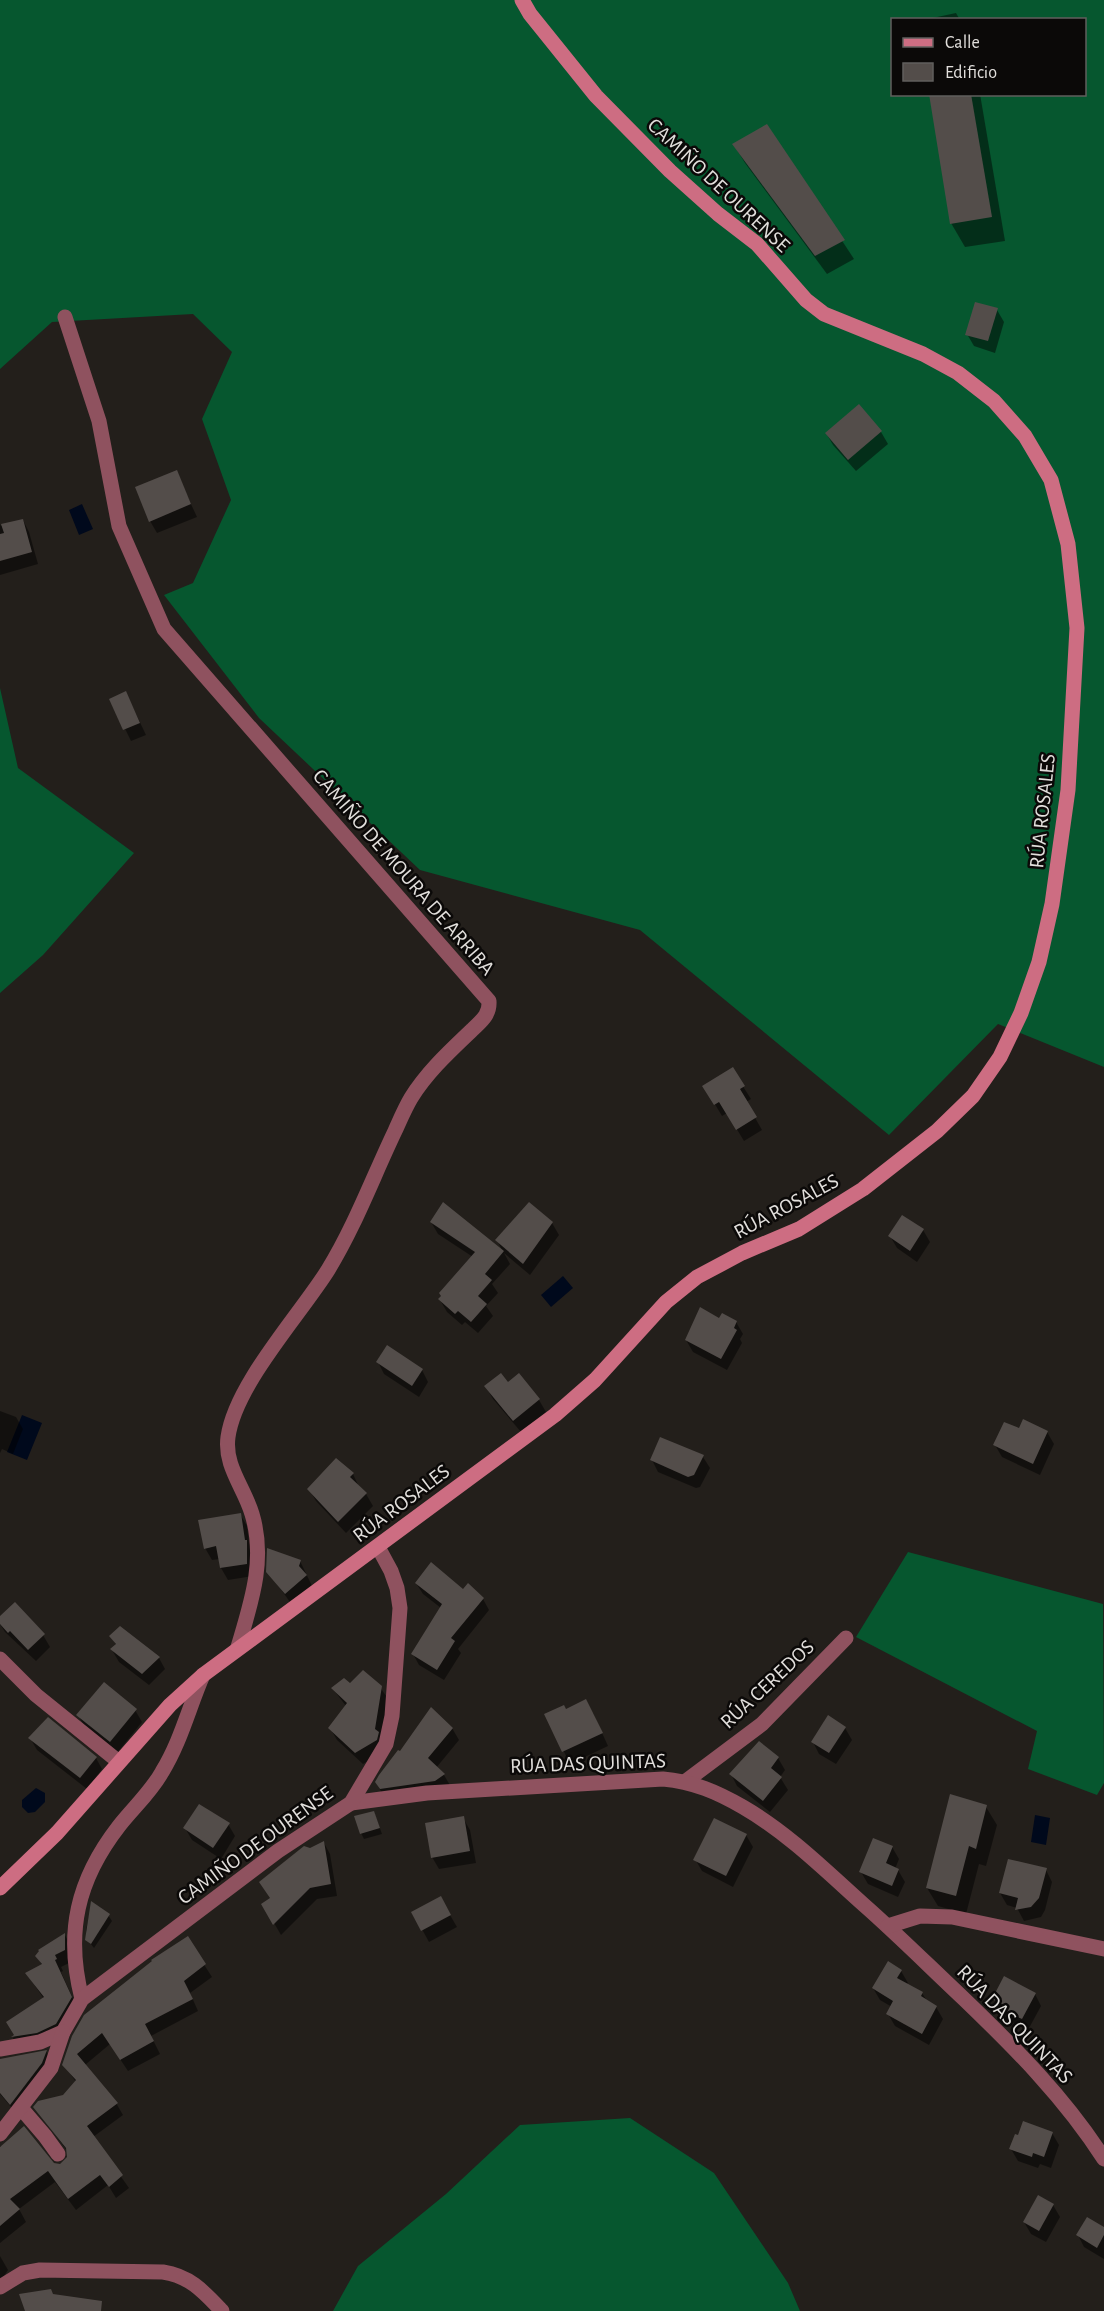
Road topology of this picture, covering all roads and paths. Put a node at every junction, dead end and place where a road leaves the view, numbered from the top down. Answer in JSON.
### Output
{"nodes":[{"id":1,"x":522,"y":0,"type":"edge"},
{"id":2,"x":65,"y":316,"type":"dead end"},
{"id":3,"x":923,"y":354,"type":"joint"},
{"id":4,"x":378,"y":1546,"type":"junction"},
{"id":5,"x":846,"y":1638,"type":"dead end"},
{"id":6,"x":238,"y":1647,"type":"junction"},
{"id":7,"x":0,"y":1659,"type":"edge"},
{"id":8,"x":203,"y":1675,"type":"junction"},
{"id":9,"x":119,"y":1762,"type":"junction"},
{"id":10,"x":686,"y":1781,"type":"junction"},
{"id":11,"x":351,"y":1803,"type":"junction"},
{"id":12,"x":0,"y":1888,"type":"edge"},
{"id":13,"x":888,"y":1926,"type":"junction"},
{"id":14,"x":1104,"y":1948,"type":"edge"},
{"id":15,"x":82,"y":1999,"type":"junction"},
{"id":16,"x":63,"y":2032,"type":"junction"},
{"id":17,"x":0,"y":2049,"type":"edge"},
{"id":18,"x":21,"y":2108,"type":"junction"},
{"id":19,"x":0,"y":2134,"type":"edge"},
{"id":20,"x":58,"y":2154,"type":"dead end"},
{"id":21,"x":1104,"y":2159,"type":"edge"},
{"id":22,"x":0,"y":2286,"type":"edge"},
{"id":23,"x":222,"y":2311,"type":"edge"}],
"edges":[{"from":1,"to":3,"type":"street","name":"CAMIÑO DE OURENSE"},
{"from":2,"to":6,"type":"street","name":"CAMIÑO DE MOURA DE ARRIBA"},
{"from":3,"to":4,"type":"street","name":"RÚA ROSALES"},
{"from":4,"to":6,"type":"street","name":"RÚA ROSALES"},
{"from":4,"to":11,"type":"street","name":"CAMIÑO DE OURENSE"},
{"from":5,"to":10,"type":"street","name":"RÚA CEREDOS"},
{"from":6,"to":8,"type":"street","name":"RÚA ROSALES"},
{"from":7,"to":9,"type":"street"},
{"from":8,"to":9,"type":"street","name":"RÚA ROSALES"},
{"from":8,"to":15,"type":"street"},
{"from":9,"to":12,"type":"street","name":"RÚA ROSALES"},
{"from":10,"to":11,"type":"street","name":"RÚA DAS QUINTAS"},
{"from":10,"to":13,"type":"street","name":"RÚA DAS QUINTAS"},
{"from":11,"to":15,"type":"street","name":"CAMIÑO DE OURENSE"},
{"from":13,"to":14,"type":"street"},
{"from":13,"to":21,"type":"street","name":"RÚA DAS QUINTAS"},
{"from":15,"to":16,"type":"street"},
{"from":16,"to":17,"type":"street"},
{"from":16,"to":18,"type":"street"},
{"from":18,"to":19,"type":"street"},
{"from":18,"to":20,"type":"street"},
{"from":22,"to":23,"type":"street"}]}
